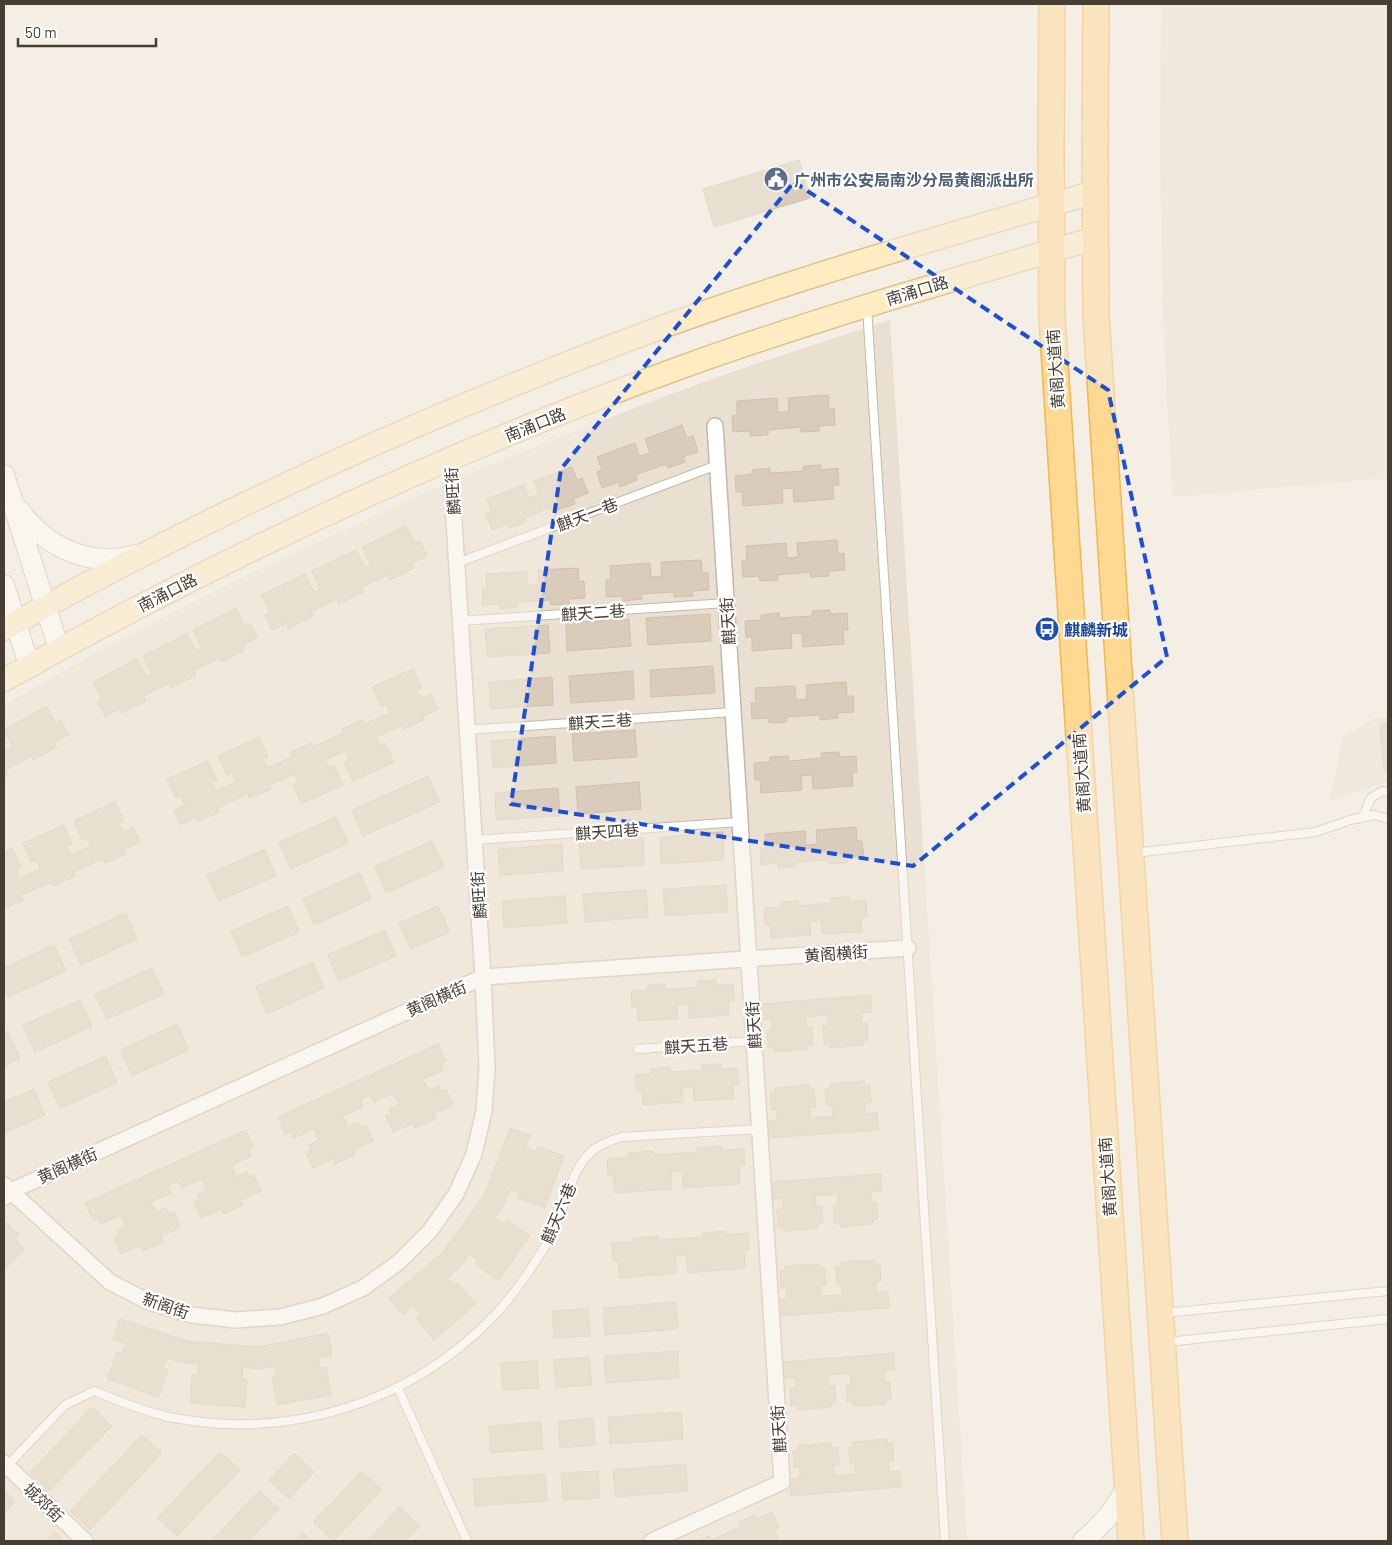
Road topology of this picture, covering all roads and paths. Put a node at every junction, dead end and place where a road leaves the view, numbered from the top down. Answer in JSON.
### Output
{"nodes":[{"id":1,"x":1052,"y":4,"type":"edge"},
{"id":2,"x":1096,"y":4,"type":"edge"},
{"id":3,"x":1095,"y":192,"type":"junction"},
{"id":4,"x":1051,"y":205,"type":"junction"},
{"id":5,"x":1095,"y":238,"type":"junction"},
{"id":6,"x":1051,"y":251,"type":"junction"},
{"id":7,"x":867,"y":305,"type":"junction"},
{"id":8,"x":715,"y":426,"type":"dead end"},
{"id":9,"x":450,"y":458,"type":"junction"},
{"id":10,"x":718,"y":464,"type":"junction"},
{"id":11,"x":4,"y":474,"type":"edge"},
{"id":12,"x":10,"y":495,"type":"junction"},
{"id":13,"x":160,"y":546,"type":"junction"},
{"id":14,"x":457,"y":563,"type":"junction"},
{"id":15,"x":4,"y":585,"type":"edge"},
{"id":16,"x":726,"y":603,"type":"junction"},
{"id":17,"x":45,"y":606,"type":"junction"},
{"id":18,"x":460,"y":621,"type":"junction"},
{"id":19,"x":10,"y":626,"type":"edge"},
{"id":20,"x":58,"y":649,"type":"junction"},
{"id":21,"x":29,"y":666,"type":"junction"},
{"id":22,"x":4,"y":680,"type":"edge"},
{"id":23,"x":733,"y":712,"type":"junction"},
{"id":24,"x":467,"y":730,"type":"junction"},
{"id":25,"x":1388,"y":792,"type":"edge"},
{"id":26,"x":1362,"y":818,"type":"junction"},
{"id":27,"x":1388,"y":819,"type":"edge"},
{"id":28,"x":740,"y":822,"type":"junction"},
{"id":29,"x":474,"y":840,"type":"junction"},
{"id":30,"x":1130,"y":854,"type":"junction"},
{"id":31,"x":908,"y":948,"type":"junction"},
{"id":32,"x":749,"y":959,"type":"junction"},
{"id":33,"x":483,"y":977,"type":"junction"},
{"id":34,"x":754,"y":1041,"type":"junction"},
{"id":35,"x":638,"y":1049,"type":"dead end"},
{"id":36,"x":759,"y":1129,"type":"junction"},
{"id":37,"x":6,"y":1191,"type":"edge"},
{"id":38,"x":363,"y":1288,"type":"joint"},
{"id":39,"x":1388,"y":1291,"type":"edge"},
{"id":40,"x":1160,"y":1314,"type":"junction"},
{"id":41,"x":1388,"y":1319,"type":"edge"},
{"id":42,"x":1162,"y":1342,"type":"junction"},
{"id":43,"x":398,"y":1388,"type":"junction"},
{"id":44,"x":5,"y":1464,"type":"edge"},
{"id":45,"x":1127,"y":1488,"type":"junction"},
{"id":46,"x":85,"y":1541,"type":"edge"},
{"id":47,"x":467,"y":1541,"type":"edge"},
{"id":48,"x":652,"y":1541,"type":"edge"},
{"id":49,"x":945,"y":1541,"type":"edge"},
{"id":50,"x":1083,"y":1541,"type":"edge"},
{"id":51,"x":1131,"y":1541,"type":"edge"},
{"id":52,"x":1175,"y":1541,"type":"edge"}],
"edges":[{"from":1,"to":4,"type":"main road","name":"黄阁大道南"},
{"from":2,"to":3,"type":"main road"},
{"from":3,"to":4,"type":"main road"},
{"from":3,"to":5,"type":"main road"},
{"from":4,"to":6,"type":"main road","name":"黄阁大道南"},
{"from":4,"to":13,"type":"main road"},
{"from":5,"to":6,"type":"main road","name":"南涌口路"},
{"from":5,"to":30,"type":"main road"},
{"from":6,"to":7,"type":"main road","name":"南涌口路"},
{"from":6,"to":45,"type":"main road","name":"黄阁大道南"},
{"from":7,"to":9,"type":"main road","name":"南涌口路"},
{"from":7,"to":31,"type":"lane"},
{"from":8,"to":10,"type":"street","name":"麒天街"},
{"from":9,"to":14,"type":"street","name":"麟旺街"},
{"from":9,"to":20,"type":"main road","name":"南涌口路"},
{"from":10,"to":14,"type":"lane","name":"麒天一巷"},
{"from":10,"to":16,"type":"street","name":"麒天街"},
{"from":11,"to":12,"type":"street"},
{"from":12,"to":13,"type":"street"},
{"from":12,"to":17,"type":"street"},
{"from":13,"to":17,"type":"main road"},
{"from":14,"to":18,"type":"street","name":"麟旺街"},
{"from":15,"to":19,"type":"street"},
{"from":16,"to":18,"type":"lane","name":"麒天二巷"},
{"from":16,"to":23,"type":"street","name":"麒天街"},
{"from":17,"to":19,"type":"main road"},
{"from":17,"to":20,"type":"street"},
{"from":18,"to":24,"type":"street","name":"麟旺街"},
{"from":19,"to":21,"type":"street"},
{"from":20,"to":21,"type":"main road","name":"南涌口路"},
{"from":21,"to":22,"type":"main road","name":"南涌口路"},
{"from":23,"to":24,"type":"lane","name":"麒天三巷"},
{"from":23,"to":28,"type":"street","name":"麒天街"},
{"from":24,"to":29,"type":"street","name":"麟旺街"},
{"from":25,"to":26,"type":"lane"},
{"from":26,"to":27,"type":"lane"},
{"from":26,"to":30,"type":"lane"},
{"from":28,"to":29,"type":"lane","name":"麒天四巷"},
{"from":28,"to":32,"type":"street","name":"麒天街"},
{"from":29,"to":33,"type":"street","name":"麟旺街"},
{"from":30,"to":40,"type":"main road"},
{"from":31,"to":32,"type":"street","name":"黄阁横街"},
{"from":31,"to":49,"type":"lane"},
{"from":32,"to":33,"type":"street","name":"黄阁横街"},
{"from":32,"to":34,"type":"street","name":"麒天街"},
{"from":33,"to":37,"type":"street","name":"黄阁横街"},
{"from":33,"to":38,"type":"street","name":"麟旺街"},
{"from":34,"to":35,"type":"lane","name":"麒天五巷"},
{"from":34,"to":36,"type":"street","name":"麒天街"},
{"from":36,"to":43,"type":"lane","name":"麒天六巷"},
{"from":36,"to":48,"type":"street","name":"麒天街"},
{"from":37,"to":38,"type":"street","name":"新阁街"},
{"from":39,"to":40,"type":"lane"},
{"from":40,"to":42,"type":"main road"},
{"from":41,"to":42,"type":"lane"},
{"from":42,"to":52,"type":"main road"},
{"from":43,"to":44,"type":"lane","name":"麒天六巷"},
{"from":43,"to":47,"type":"lane"},
{"from":44,"to":46,"type":"street","name":"城郊街"},
{"from":45,"to":50,"type":"street"},
{"from":45,"to":51,"type":"main road","name":"黄阁大道南"}]}
